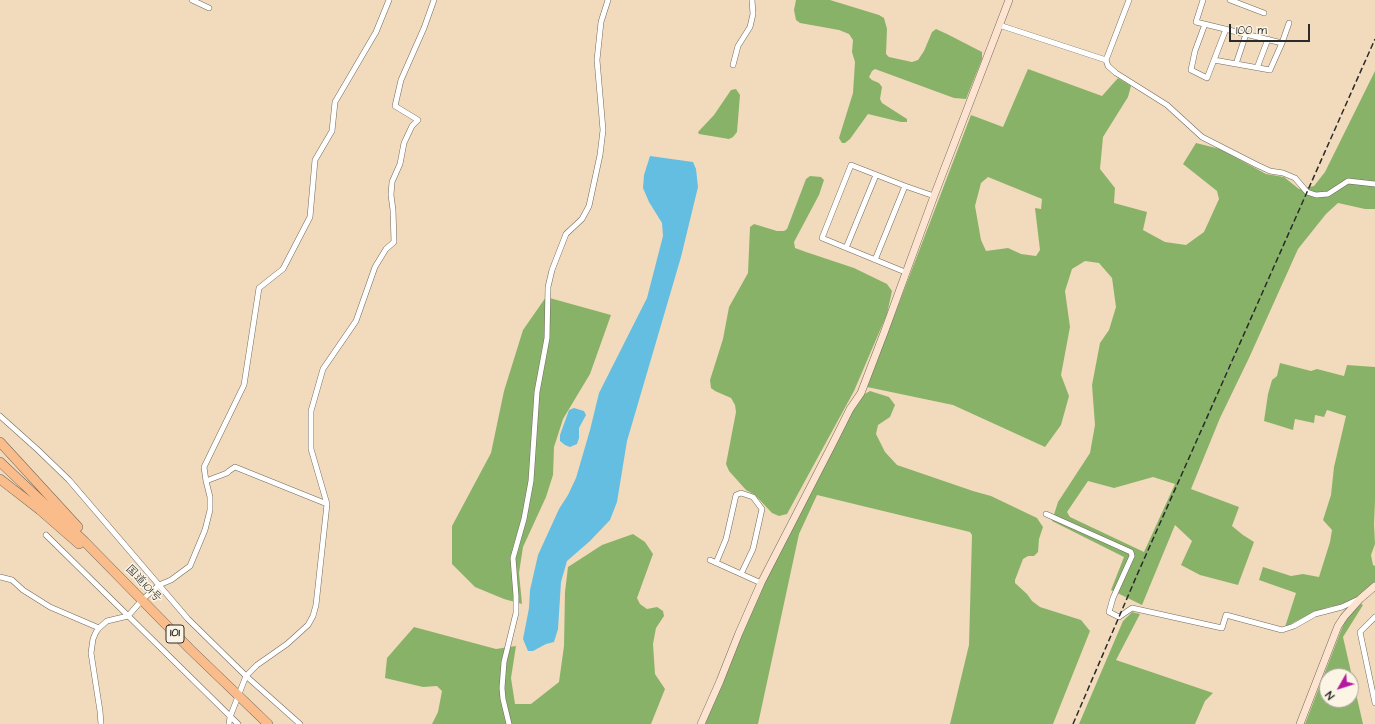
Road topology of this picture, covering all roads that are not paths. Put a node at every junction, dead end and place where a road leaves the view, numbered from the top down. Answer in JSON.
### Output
{"nodes":[{"id":1,"x":192,"y":0,"type":"edge"},
{"id":2,"x":389,"y":0,"type":"edge"},
{"id":3,"x":434,"y":0,"type":"edge"},
{"id":4,"x":608,"y":0,"type":"edge"},
{"id":5,"x":752,"y":0,"type":"edge"},
{"id":6,"x":1009,"y":0,"type":"edge"},
{"id":7,"x":1129,"y":0,"type":"edge"},
{"id":8,"x":1203,"y":0,"type":"edge"},
{"id":9,"x":1230,"y":0,"type":"edge"},
{"id":10,"x":208,"y":8,"type":"dead end"},
{"id":11,"x":1264,"y":13,"type":"dead end"},
{"id":12,"x":1290,"y":23,"type":"dead end"},
{"id":13,"x":1205,"y":24,"type":"junction"},
{"id":14,"x":999,"y":25,"type":"junction"},
{"id":15,"x":1226,"y":29,"type":"junction"},
{"id":16,"x":1246,"y":34,"type":"junction"},
{"id":17,"x":1268,"y":39,"type":"junction"},
{"id":18,"x":1282,"y":43,"type":"junction"},
{"id":19,"x":1106,"y":60,"type":"junction"},
{"id":20,"x":1214,"y":60,"type":"junction"},
{"id":21,"x":1236,"y":64,"type":"junction"},
{"id":22,"x":733,"y":65,"type":"dead end"},
{"id":23,"x":1257,"y":68,"type":"junction"},
{"id":24,"x":876,"y":175,"type":"junction"},
{"id":25,"x":1375,"y":184,"type":"edge"},
{"id":26,"x":905,"y":186,"type":"junction"},
{"id":27,"x":934,"y":196,"type":"junction"},
{"id":28,"x":846,"y":248,"type":"junction"},
{"id":29,"x":875,"y":260,"type":"junction"},
{"id":30,"x":905,"y":272,"type":"junction"},
{"id":31,"x":0,"y":416,"type":"edge"},
{"id":32,"x":0,"y":442,"type":"edge"},
{"id":33,"x":0,"y":462,"type":"edge"},
{"id":34,"x":0,"y":479,"type":"edge"},
{"id":35,"x":206,"y":481,"type":"junction"},
{"id":36,"x":328,"y":504,"type":"junction"},
{"id":37,"x":1046,"y":514,"type":"dead end"},
{"id":38,"x":46,"y":535,"type":"dead end"},
{"id":39,"x":84,"y":541,"type":"junction"},
{"id":40,"x":710,"y":560,"type":"dead end"},
{"id":41,"x":716,"y":563,"type":"junction"},
{"id":42,"x":741,"y":574,"type":"junction"},
{"id":43,"x":0,"y":577,"type":"edge"},
{"id":44,"x":124,"y":582,"type":"junction"},
{"id":45,"x":761,"y":583,"type":"junction"},
{"id":46,"x":159,"y":585,"type":"junction"},
{"id":47,"x":1375,"y":586,"type":"edge"},
{"id":48,"x":1360,"y":599,"type":"junction"},
{"id":49,"x":142,"y":600,"type":"junction"},
{"id":50,"x":128,"y":616,"type":"junction"},
{"id":51,"x":1375,"y":618,"type":"edge"},
{"id":52,"x":99,"y":628,"type":"junction"},
{"id":53,"x":1375,"y":671,"type":"edge"},
{"id":54,"x":1368,"y":672,"type":"junction"},
{"id":55,"x":246,"y":676,"type":"junction"},
{"id":56,"x":239,"y":696,"type":"junction"},
{"id":57,"x":1375,"y":703,"type":"edge"},
{"id":58,"x":230,"y":717,"type":"junction"},
{"id":59,"x":101,"y":724,"type":"edge"},
{"id":60,"x":229,"y":724,"type":"edge"},
{"id":61,"x":238,"y":724,"type":"edge"},
{"id":62,"x":268,"y":724,"type":"edge"},
{"id":63,"x":300,"y":724,"type":"edge"},
{"id":64,"x":509,"y":724,"type":"edge"},
{"id":65,"x":701,"y":724,"type":"edge"},
{"id":66,"x":1300,"y":724,"type":"edge"}],
"edges":[{"from":1,"to":10,"type":"street"},
{"from":2,"to":35,"type":"street"},
{"from":3,"to":36,"type":"street"},
{"from":4,"to":64,"type":"street"},
{"from":5,"to":22,"type":"street"},
{"from":6,"to":14,"type":"street"},
{"from":7,"to":19,"type":"street"},
{"from":8,"to":13,"type":"street"},
{"from":9,"to":11,"type":"street"},
{"from":12,"to":18,"type":"street"},
{"from":13,"to":15,"type":"street"},
{"from":13,"to":20,"type":"street"},
{"from":14,"to":19,"type":"street"},
{"from":14,"to":27,"type":"street"},
{"from":15,"to":16,"type":"street"},
{"from":15,"to":20,"type":"street"},
{"from":16,"to":17,"type":"street"},
{"from":16,"to":21,"type":"street"},
{"from":17,"to":18,"type":"street"},
{"from":17,"to":23,"type":"street"},
{"from":18,"to":23,"type":"street"},
{"from":19,"to":25,"type":"street"},
{"from":20,"to":21,"type":"street"},
{"from":21,"to":23,"type":"street"},
{"from":24,"to":26,"type":"street"},
{"from":24,"to":28,"type":"street"},
{"from":24,"to":28,"type":"street"},
{"from":26,"to":27,"type":"street"},
{"from":26,"to":29,"type":"street"},
{"from":27,"to":30,"type":"street"},
{"from":28,"to":29,"type":"street"},
{"from":29,"to":30,"type":"street"},
{"from":30,"to":45,"type":"street"},
{"from":31,"to":46,"type":"street"},
{"from":32,"to":39,"type":"highway"},
{"from":33,"to":39,"type":"highway","name":"国道101号","number":"101"},
{"from":34,"to":44,"type":"highway"},
{"from":35,"to":36,"type":"street"},
{"from":35,"to":46,"type":"street"},
{"from":36,"to":55,"type":"street"},
{"from":37,"to":48,"type":"street"},
{"from":38,"to":50,"type":"street"},
{"from":39,"to":44,"type":"highway","name":"国道101号","number":"101"},
{"from":40,"to":41,"type":"street"},
{"from":41,"to":42,"type":"street"},
{"from":41,"to":42,"type":"street"},
{"from":42,"to":45,"type":"street"},
{"from":43,"to":52,"type":"street"},
{"from":44,"to":49,"type":"highway","name":"国道101号","number":"101"},
{"from":45,"to":65,"type":"street"},
{"from":46,"to":49,"type":"street"},
{"from":46,"to":55,"type":"street"},
{"from":47,"to":48,"type":"street"},
{"from":48,"to":66,"type":"street"},
{"from":49,"to":50,"type":"street"},
{"from":49,"to":56,"type":"highway","name":"国道101号","number":"101"},
{"from":50,"to":52,"type":"street"},
{"from":50,"to":58,"type":"street"},
{"from":51,"to":54,"type":"street"},
{"from":52,"to":59,"type":"street"},
{"from":53,"to":54,"type":"street"},
{"from":54,"to":57,"type":"street"},
{"from":55,"to":56,"type":"street"},
{"from":55,"to":63,"type":"street"},
{"from":56,"to":58,"type":"street"},
{"from":56,"to":62,"type":"highway","name":"国道101号","number":"101"},
{"from":58,"to":60,"type":"street"},
{"from":58,"to":61,"type":"street"}]}
